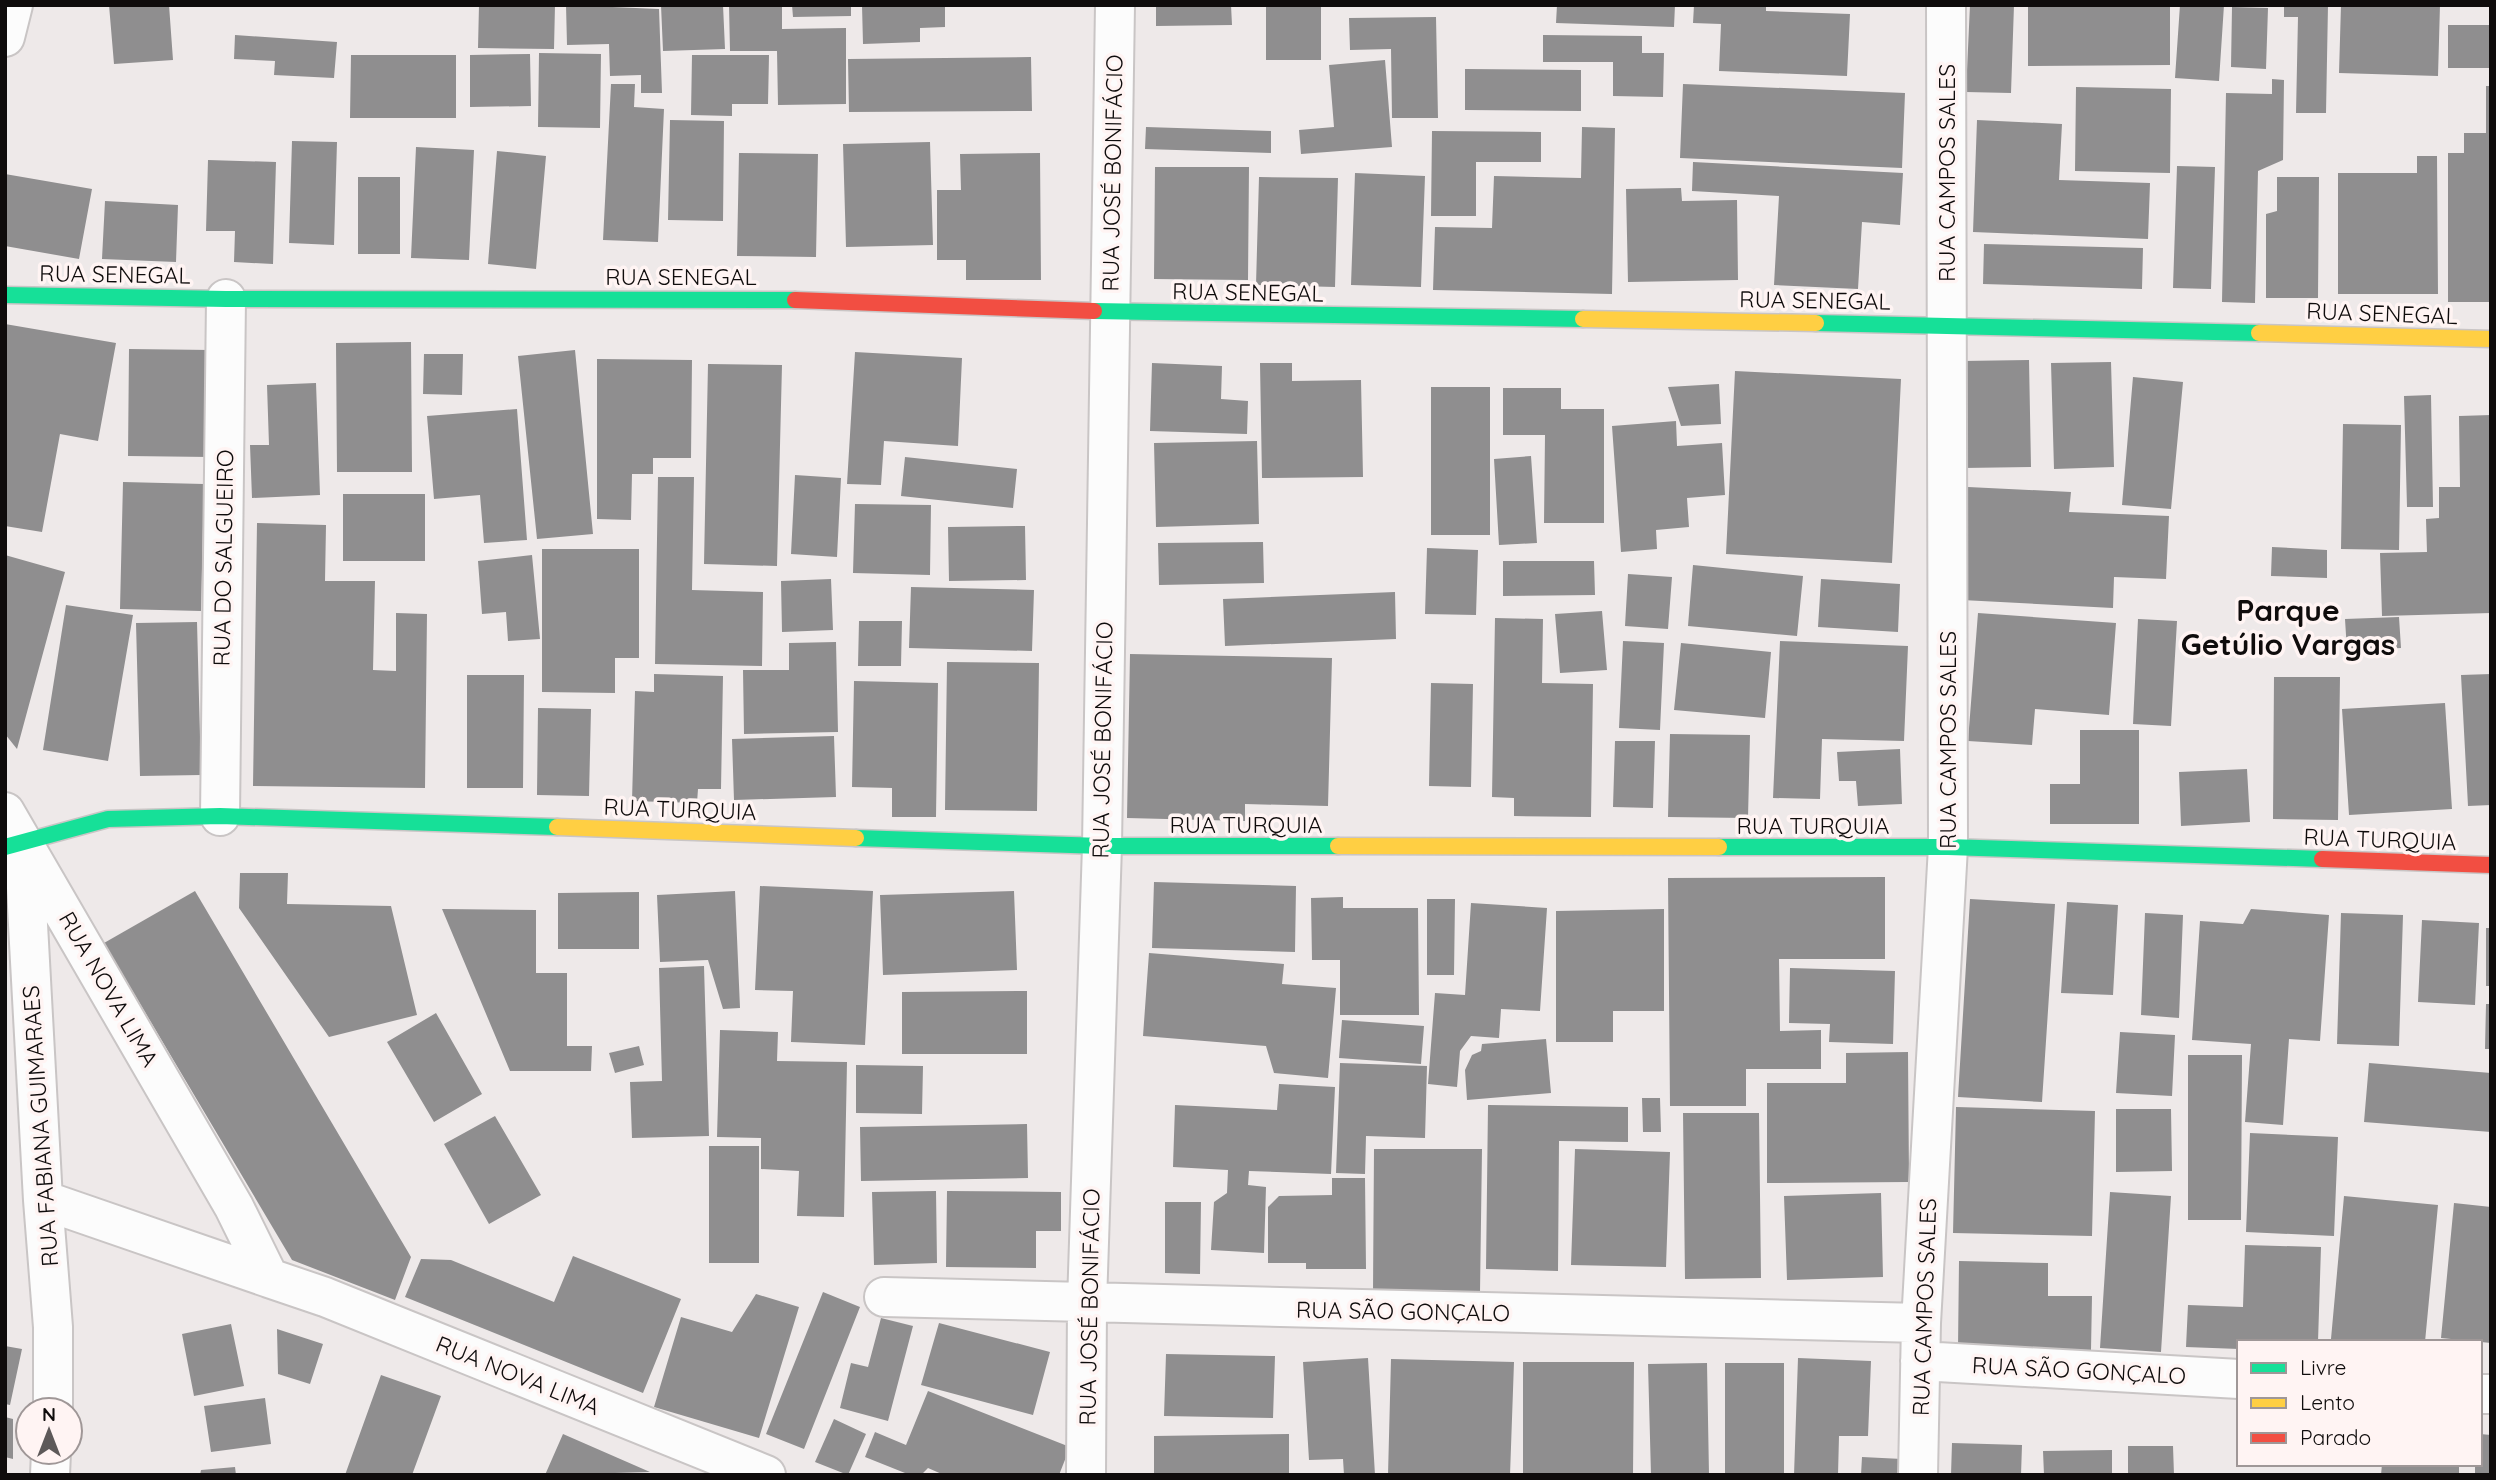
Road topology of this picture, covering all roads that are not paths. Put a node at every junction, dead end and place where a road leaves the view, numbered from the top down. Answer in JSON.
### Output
{"nodes":[{"id":1,"x":13,"y":5,"type":"edge"},
{"id":2,"x":1115,"y":5,"type":"edge"},
{"id":3,"x":1946,"y":5,"type":"edge"},
{"id":4,"x":5,"y":37,"type":"edge"},
{"id":5,"x":5,"y":295,"type":"edge"},
{"id":6,"x":226,"y":299,"type":"junction"},
{"id":7,"x":1109,"y":312,"type":"junction"},
{"id":8,"x":1946,"y":325,"type":"junction"},
{"id":9,"x":2491,"y":339,"type":"edge"},
{"id":10,"x":220,"y":816,"type":"junction"},
{"id":11,"x":11,"y":834,"type":"edge"},
{"id":12,"x":1101,"y":846,"type":"junction"},
{"id":13,"x":1948,"y":847,"type":"junction"},
{"id":14,"x":2491,"y":865,"type":"edge"},
{"id":15,"x":43,"y":1200,"type":"junction"},
{"id":16,"x":269,"y":1278,"type":"junction"},
{"id":17,"x":884,"y":1297,"type":"dead end"},
{"id":18,"x":1087,"y":1303,"type":"junction"},
{"id":19,"x":1921,"y":1322,"type":"junction"},
{"id":20,"x":1920,"y":1360,"type":"junction"},
{"id":21,"x":2237,"y":1379,"type":"edge"},
{"id":22,"x":54,"y":1396,"type":"edge"},
{"id":23,"x":766,"y":1475,"type":"edge"},
{"id":24,"x":1086,"y":1475,"type":"edge"},
{"id":25,"x":1918,"y":1475,"type":"edge"}],
"edges":[{"from":1,"to":4,"type":"street"},
{"from":2,"to":7,"type":"street","name":"RUA JOSÉ BONIFÁCIO"},
{"from":3,"to":8,"type":"street","name":"RUA CAMPOS SALES"},
{"from":5,"to":6,"type":"street","name":"RUA SENEGAL"},
{"from":6,"to":7,"type":"street","name":"RUA SENEGAL"},
{"from":6,"to":10,"type":"street","name":"RUA DO SALGUEIRO"},
{"from":7,"to":8,"type":"street","name":"RUA SENEGAL"},
{"from":7,"to":12,"type":"street","name":"RUA JOSÉ BONIFÁCIO"},
{"from":8,"to":9,"type":"street","name":"RUA SENEGAL"},
{"from":8,"to":13,"type":"street","name":"RUA CAMPOS SALES"},
{"from":10,"to":11,"type":"street","name":"RUA TURQUIA"},
{"from":10,"to":12,"type":"street","name":"RUA TURQUIA"},
{"from":11,"to":15,"type":"street","name":"RUA FABIANA GUIMARAES"},
{"from":11,"to":16,"type":"street","name":"RUA NOVA LIMA"},
{"from":12,"to":13,"type":"street","name":"RUA TURQUIA"},
{"from":12,"to":18,"type":"street","name":"RUA JOSÉ BONIFÁCIO"},
{"from":13,"to":14,"type":"street","name":"RUA TURQUIA"},
{"from":13,"to":19,"type":"street","name":"RUA CAMPOS SALES"},
{"from":15,"to":16,"type":"street","name":"RUA NOVA LIMA"},
{"from":15,"to":22,"type":"street","name":"RUA FABIANA GUIMARAES"},
{"from":16,"to":23,"type":"street","name":"RUA NOVA LIMA"},
{"from":17,"to":18,"type":"street","name":"RUA SÃO GONÇALO"},
{"from":18,"to":19,"type":"street","name":"RUA SÃO GONÇALO"},
{"from":18,"to":24,"type":"street","name":"RUA JOSÉ BONIFÁCIO"},
{"from":19,"to":20,"type":"street","name":"RUA CAMPOS SALES"},
{"from":20,"to":21,"type":"street","name":"RUA SÃO GONÇALO"},
{"from":20,"to":25,"type":"street","name":"RUA CAMPOS SALES"}]}
